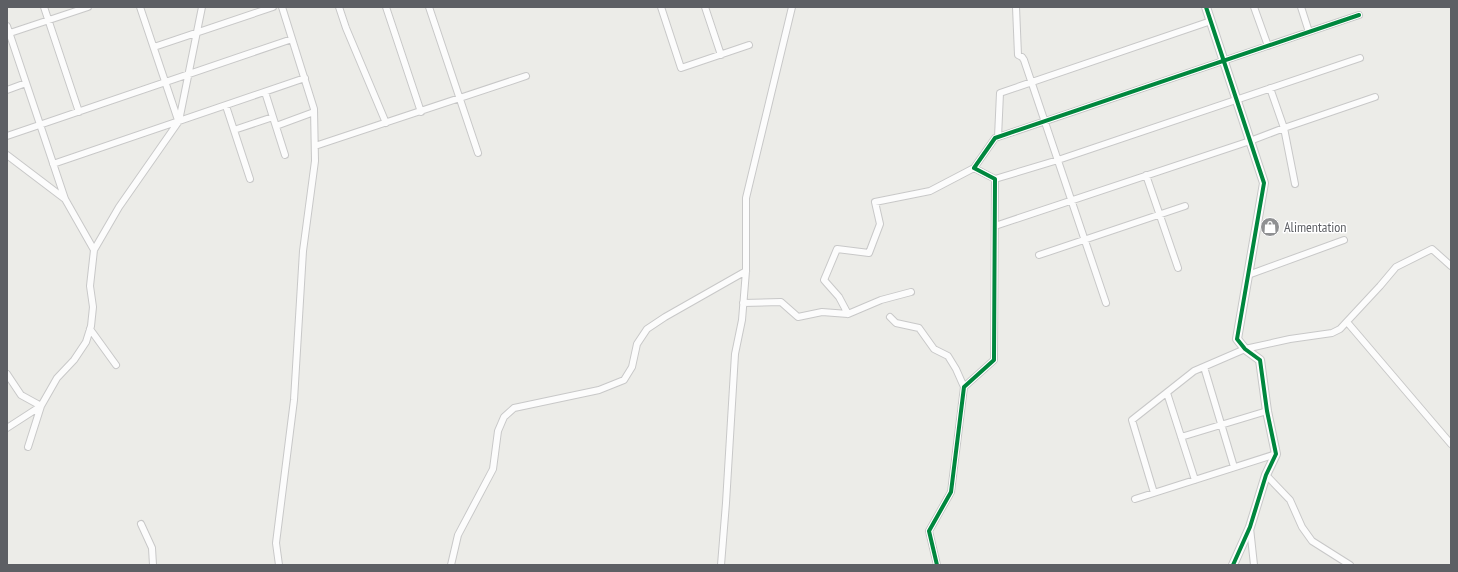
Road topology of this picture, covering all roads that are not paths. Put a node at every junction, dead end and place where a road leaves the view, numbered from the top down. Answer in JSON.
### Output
{"nodes":[{"id":1,"x":44,"y":7,"type":"edge"},
{"id":2,"x":88,"y":7,"type":"edge"},
{"id":3,"x":140,"y":7,"type":"edge"},
{"id":4,"x":202,"y":7,"type":"edge"},
{"id":5,"x":273,"y":7,"type":"edge"},
{"id":6,"x":282,"y":7,"type":"edge"},
{"id":7,"x":339,"y":7,"type":"edge"},
{"id":8,"x":386,"y":7,"type":"edge"},
{"id":9,"x":429,"y":7,"type":"edge"},
{"id":10,"x":661,"y":7,"type":"edge"},
{"id":11,"x":705,"y":7,"type":"edge"},
{"id":12,"x":792,"y":7,"type":"edge"},
{"id":13,"x":1016,"y":7,"type":"edge"},
{"id":14,"x":1206,"y":7,"type":"edge"},
{"id":15,"x":1254,"y":7,"type":"edge"},
{"id":16,"x":1301,"y":7,"type":"edge"},
{"id":17,"x":1359,"y":15,"type":"dead end"},
{"id":18,"x":48,"y":20,"type":"junction"},
{"id":19,"x":1211,"y":21,"type":"junction"},
{"id":20,"x":7,"y":26,"type":"edge"},
{"id":21,"x":1309,"y":32,"type":"junction"},
{"id":22,"x":197,"y":33,"type":"junction"},
{"id":23,"x":8,"y":34,"type":"edge"},
{"id":24,"x":292,"y":39,"type":"junction"},
{"id":25,"x":749,"y":45,"type":"dead end"},
{"id":26,"x":1268,"y":46,"type":"junction"},
{"id":27,"x":154,"y":47,"type":"junction"},
{"id":28,"x":721,"y":54,"type":"junction"},
{"id":29,"x":1360,"y":58,"type":"dead end"},
{"id":30,"x":1224,"y":60,"type":"junction"},
{"id":31,"x":188,"y":74,"type":"junction"},
{"id":32,"x":526,"y":76,"type":"dead end"},
{"id":33,"x":306,"y":78,"type":"junction"},
{"id":34,"x":166,"y":82,"type":"junction"},
{"id":35,"x":1032,"y":82,"type":"junction"},
{"id":36,"x":26,"y":83,"type":"junction"},
{"id":37,"x":1270,"y":88,"type":"junction"},
{"id":38,"x":7,"y":90,"type":"edge"},
{"id":39,"x":264,"y":92,"type":"junction"},
{"id":40,"x":1375,"y":97,"type":"dead end"},
{"id":41,"x":460,"y":98,"type":"junction"},
{"id":42,"x":1237,"y":100,"type":"junction"},
{"id":43,"x":226,"y":106,"type":"junction"},
{"id":44,"x":79,"y":112,"type":"junction"},
{"id":45,"x":314,"y":112,"type":"junction"},
{"id":46,"x":421,"y":112,"type":"junction"},
{"id":47,"x":273,"y":117,"type":"junction"},
{"id":48,"x":179,"y":121,"type":"junction"},
{"id":49,"x":1045,"y":121,"type":"junction"},
{"id":50,"x":386,"y":124,"type":"junction"},
{"id":51,"x":40,"y":125,"type":"junction"},
{"id":52,"x":276,"y":126,"type":"junction"},
{"id":53,"x":1284,"y":128,"type":"junction"},
{"id":54,"x":234,"y":130,"type":"junction"},
{"id":55,"x":7,"y":136,"type":"edge"},
{"id":56,"x":998,"y":137,"type":"junction"},
{"id":57,"x":1250,"y":141,"type":"junction"},
{"id":58,"x":315,"y":146,"type":"junction"},
{"id":59,"x":478,"y":152,"type":"dead end"},
{"id":60,"x":286,"y":155,"type":"dead end"},
{"id":61,"x":7,"y":156,"type":"edge"},
{"id":62,"x":1058,"y":160,"type":"junction"},
{"id":63,"x":53,"y":164,"type":"junction"},
{"id":64,"x":974,"y":168,"type":"junction"},
{"id":65,"x":1146,"y":175,"type":"junction"},
{"id":66,"x":250,"y":179,"type":"dead end"},
{"id":67,"x":995,"y":179,"type":"junction"},
{"id":68,"x":1295,"y":184,"type":"dead end"},
{"id":69,"x":65,"y":199,"type":"junction"},
{"id":70,"x":1071,"y":200,"type":"junction"},
{"id":71,"x":1184,"y":206,"type":"dead end"},
{"id":72,"x":1160,"y":214,"type":"junction"},
{"id":73,"x":995,"y":226,"type":"junction"},
{"id":74,"x":1084,"y":240,"type":"junction"},
{"id":75,"x":1344,"y":240,"type":"dead end"},
{"id":76,"x":94,"y":250,"type":"junction"},
{"id":77,"x":1039,"y":255,"type":"dead end"},
{"id":78,"x":1451,"y":266,"type":"edge"},
{"id":79,"x":1178,"y":268,"type":"dead end"},
{"id":80,"x":746,"y":271,"type":"junction"},
{"id":81,"x":1248,"y":275,"type":"junction"},
{"id":82,"x":911,"y":292,"type":"dead end"},
{"id":83,"x":743,"y":303,"type":"junction"},
{"id":84,"x":1106,"y":303,"type":"dead end"},
{"id":85,"x":848,"y":314,"type":"junction"},
{"id":86,"x":890,"y":317,"type":"dead end"},
{"id":87,"x":1348,"y":322,"type":"junction"},
{"id":88,"x":90,"y":329,"type":"junction"},
{"id":89,"x":1245,"y":349,"type":"junction"},
{"id":90,"x":116,"y":365,"type":"dead end"},
{"id":91,"x":1204,"y":368,"type":"junction"},
{"id":92,"x":7,"y":374,"type":"edge"},
{"id":93,"x":964,"y":387,"type":"junction"},
{"id":94,"x":1167,"y":392,"type":"junction"},
{"id":95,"x":42,"y":406,"type":"junction"},
{"id":96,"x":1267,"y":411,"type":"junction"},
{"id":97,"x":1222,"y":425,"type":"junction"},
{"id":98,"x":7,"y":428,"type":"edge"},
{"id":99,"x":1182,"y":437,"type":"junction"},
{"id":100,"x":1451,"y":444,"type":"edge"},
{"id":101,"x":28,"y":446,"type":"dead end"},
{"id":102,"x":1276,"y":454,"type":"junction"},
{"id":103,"x":1234,"y":467,"type":"junction"},
{"id":104,"x":1266,"y":475,"type":"junction"},
{"id":105,"x":1195,"y":480,"type":"junction"},
{"id":106,"x":1154,"y":493,"type":"junction"},
{"id":107,"x":1135,"y":499,"type":"dead end"},
{"id":108,"x":141,"y":524,"type":"dead end"},
{"id":109,"x":1250,"y":527,"type":"junction"},
{"id":110,"x":153,"y":565,"type":"edge"},
{"id":111,"x":279,"y":565,"type":"edge"},
{"id":112,"x":451,"y":565,"type":"edge"},
{"id":113,"x":721,"y":565,"type":"edge"},
{"id":114,"x":937,"y":565,"type":"edge"},
{"id":115,"x":1233,"y":565,"type":"edge"},
{"id":116,"x":1254,"y":565,"type":"edge"},
{"id":117,"x":1350,"y":565,"type":"edge"}],
"edges":[{"from":1,"to":18,"type":"street"},
{"from":2,"to":18,"type":"street"},
{"from":3,"to":27,"type":"street"},
{"from":4,"to":22,"type":"street"},
{"from":5,"to":22,"type":"street"},
{"from":6,"to":24,"type":"street"},
{"from":7,"to":50,"type":"street"},
{"from":8,"to":46,"type":"street"},
{"from":9,"to":41,"type":"street"},
{"from":10,"to":28,"type":"street"},
{"from":11,"to":28,"type":"street"},
{"from":12,"to":80,"type":"street"},
{"from":13,"to":35,"type":"street"},
{"from":14,"to":19,"type":"street"},
{"from":15,"to":26,"type":"street"},
{"from":16,"to":21,"type":"street"},
{"from":17,"to":21,"type":"street"},
{"from":18,"to":23,"type":"street"},
{"from":18,"to":44,"type":"street"},
{"from":19,"to":30,"type":"street"},
{"from":19,"to":35,"type":"street"},
{"from":20,"to":23,"type":"street"},
{"from":21,"to":26,"type":"street"},
{"from":22,"to":27,"type":"street"},
{"from":22,"to":31,"type":"street"},
{"from":23,"to":36,"type":"street"},
{"from":24,"to":31,"type":"street"},
{"from":24,"to":33,"type":"street"},
{"from":25,"to":28,"type":"street"},
{"from":26,"to":30,"type":"street"},
{"from":27,"to":34,"type":"street"},
{"from":29,"to":37,"type":"street"},
{"from":30,"to":42,"type":"street"},
{"from":30,"to":49,"type":"street"},
{"from":31,"to":34,"type":"street"},
{"from":31,"to":48,"type":"street"},
{"from":32,"to":41,"type":"street"},
{"from":33,"to":39,"type":"street"},
{"from":33,"to":45,"type":"street"},
{"from":34,"to":44,"type":"street"},
{"from":34,"to":48,"type":"street"},
{"from":35,"to":49,"type":"street"},
{"from":35,"to":56,"type":"street"},
{"from":36,"to":38,"type":"street"},
{"from":36,"to":51,"type":"street"},
{"from":37,"to":42,"type":"street"},
{"from":37,"to":53,"type":"street"},
{"from":39,"to":43,"type":"street"},
{"from":39,"to":47,"type":"street"},
{"from":40,"to":53,"type":"street"},
{"from":41,"to":46,"type":"street"},
{"from":41,"to":59,"type":"street"},
{"from":42,"to":57,"type":"street"},
{"from":42,"to":62,"type":"street"},
{"from":43,"to":48,"type":"street"},
{"from":43,"to":54,"type":"street"},
{"from":44,"to":51,"type":"street"},
{"from":45,"to":52,"type":"street"},
{"from":45,"to":58,"type":"street"},
{"from":46,"to":50,"type":"street"},
{"from":47,"to":52,"type":"street"},
{"from":47,"to":54,"type":"street"},
{"from":48,"to":63,"type":"street"},
{"from":48,"to":76,"type":"street"},
{"from":49,"to":56,"type":"street"},
{"from":49,"to":62,"type":"street"},
{"from":50,"to":58,"type":"street"},
{"from":51,"to":55,"type":"street"},
{"from":51,"to":63,"type":"street"},
{"from":52,"to":60,"type":"street"},
{"from":53,"to":57,"type":"street"},
{"from":53,"to":68,"type":"street"},
{"from":54,"to":66,"type":"street"},
{"from":56,"to":64,"type":"street"},
{"from":57,"to":65,"type":"street"},
{"from":57,"to":81,"type":"street"},
{"from":58,"to":111,"type":"street"},
{"from":61,"to":69,"type":"street"},
{"from":62,"to":67,"type":"street"},
{"from":62,"to":70,"type":"street"},
{"from":63,"to":69,"type":"street"},
{"from":64,"to":67,"type":"street"},
{"from":64,"to":85,"type":"street"},
{"from":65,"to":70,"type":"street"},
{"from":65,"to":72,"type":"street"},
{"from":67,"to":73,"type":"street"},
{"from":69,"to":76,"type":"street"},
{"from":70,"to":73,"type":"street"},
{"from":70,"to":74,"type":"street"},
{"from":71,"to":72,"type":"street"},
{"from":72,"to":74,"type":"street"},
{"from":72,"to":79,"type":"street"},
{"from":73,"to":93,"type":"street"},
{"from":74,"to":77,"type":"street"},
{"from":74,"to":84,"type":"street"},
{"from":75,"to":81,"type":"street"},
{"from":76,"to":88,"type":"street"},
{"from":78,"to":87,"type":"street"},
{"from":80,"to":83,"type":"street"},
{"from":80,"to":112,"type":"street"},
{"from":81,"to":89,"type":"street"},
{"from":82,"to":85,"type":"street"},
{"from":83,"to":85,"type":"street"},
{"from":83,"to":113,"type":"street"},
{"from":86,"to":93,"type":"street"},
{"from":87,"to":89,"type":"street"},
{"from":87,"to":100,"type":"street"},
{"from":88,"to":90,"type":"street"},
{"from":88,"to":95,"type":"street"},
{"from":89,"to":91,"type":"street"},
{"from":89,"to":96,"type":"street"},
{"from":91,"to":94,"type":"street"},
{"from":91,"to":97,"type":"street"},
{"from":92,"to":95,"type":"street"},
{"from":93,"to":114,"type":"street"},
{"from":94,"to":99,"type":"street"},
{"from":94,"to":106,"type":"street"},
{"from":95,"to":98,"type":"street"},
{"from":95,"to":101,"type":"street"},
{"from":96,"to":97,"type":"street"},
{"from":96,"to":102,"type":"street"},
{"from":97,"to":99,"type":"street"},
{"from":97,"to":103,"type":"street"},
{"from":99,"to":105,"type":"street"},
{"from":102,"to":103,"type":"street"},
{"from":102,"to":104,"type":"street"},
{"from":103,"to":105,"type":"street"},
{"from":104,"to":109,"type":"street"},
{"from":104,"to":117,"type":"street"},
{"from":105,"to":106,"type":"street"},
{"from":106,"to":107,"type":"street"},
{"from":108,"to":110,"type":"street"},
{"from":109,"to":115,"type":"street"},
{"from":109,"to":116,"type":"street"}]}
